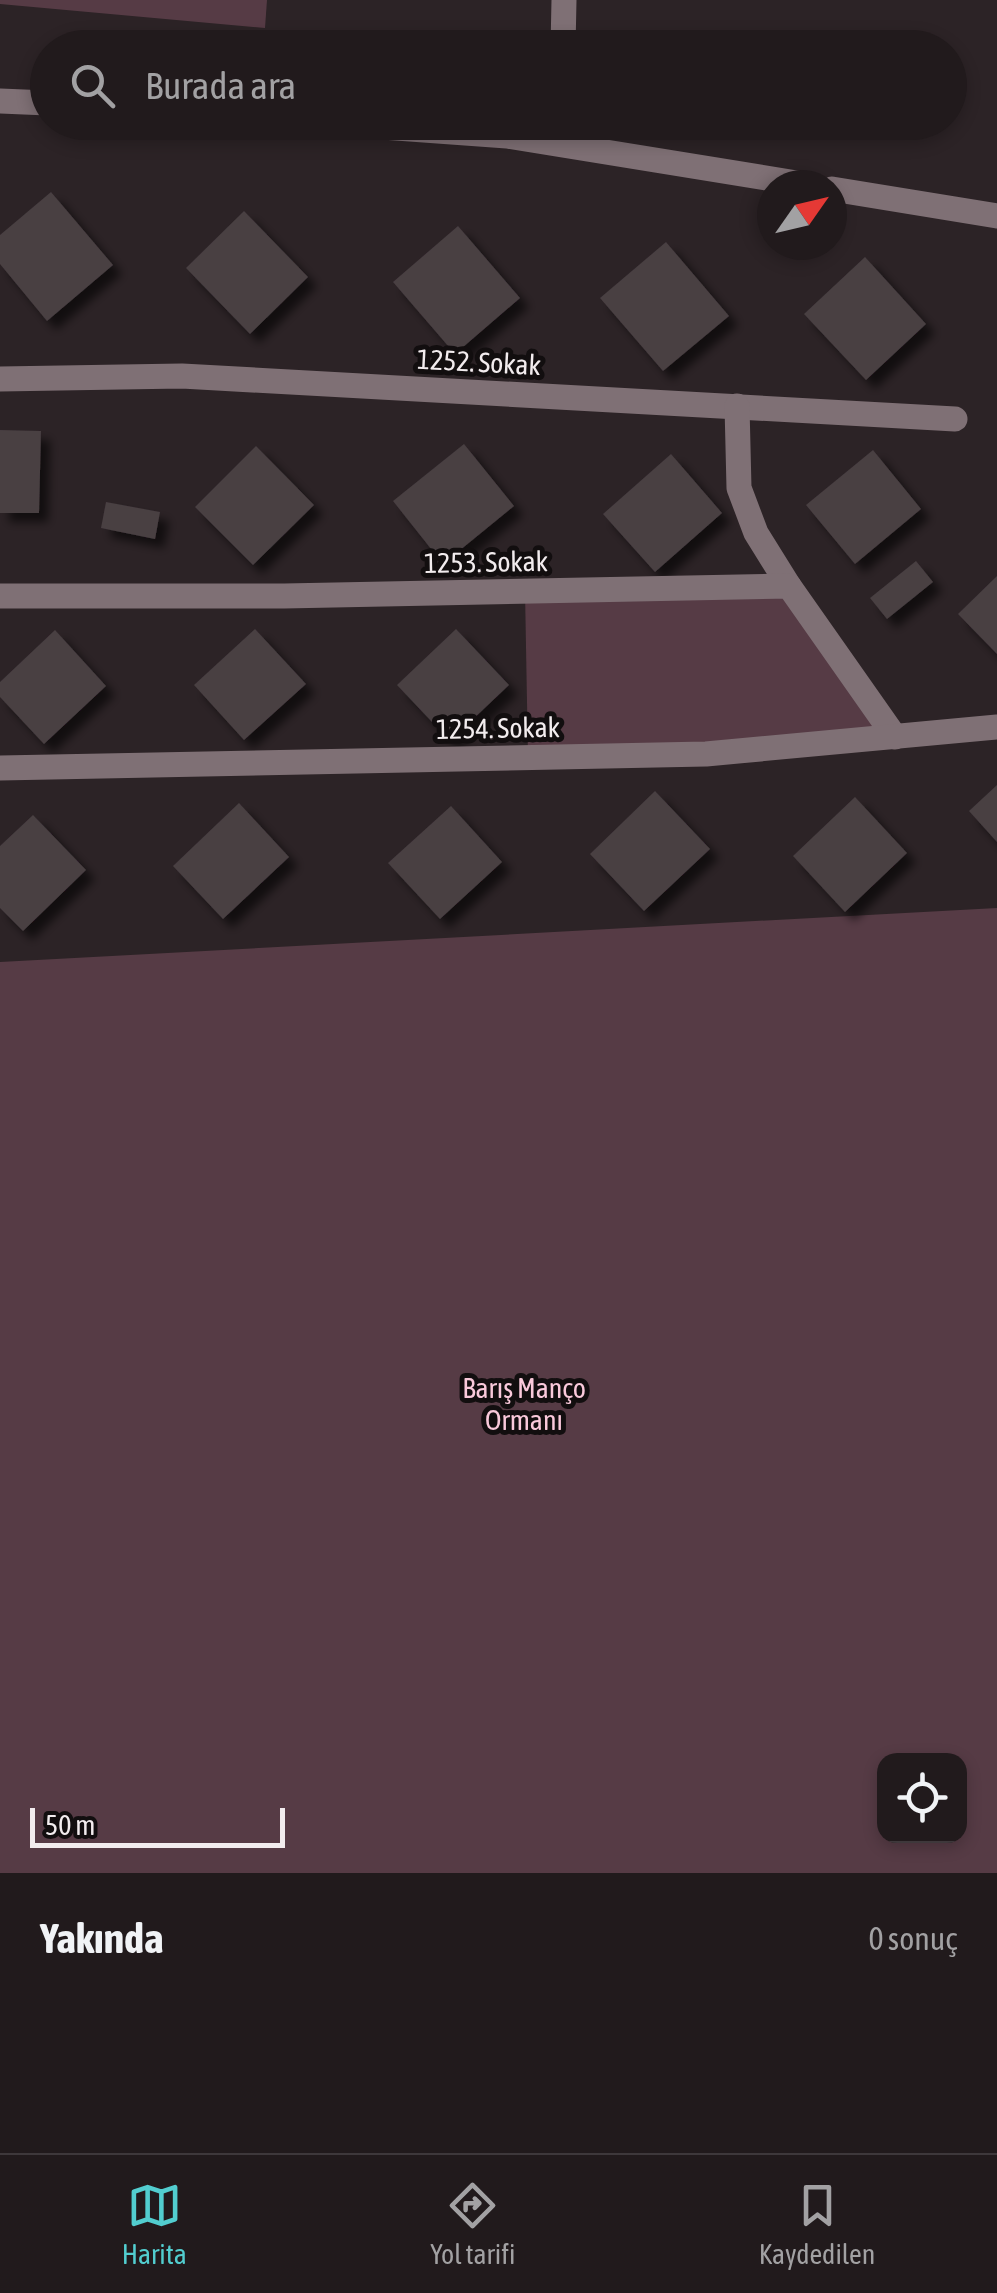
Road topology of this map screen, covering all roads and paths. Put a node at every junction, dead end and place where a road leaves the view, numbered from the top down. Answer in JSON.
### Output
{"nodes":[{"id":1,"x":564,"y":0,"type":"edge"},
{"id":2,"x":563,"y":30,"type":"edge"},
{"id":3,"x":0,"y":101,"type":"edge"},
{"id":4,"x":30,"y":102,"type":"edge"},
{"id":5,"x":590,"y":140,"type":"edge"},
{"id":6,"x":757,"y":174,"type":"edge"},
{"id":7,"x":847,"y":191,"type":"edge"},
{"id":8,"x":997,"y":216,"type":"edge"},
{"id":9,"x":0,"y":379,"type":"edge"},
{"id":10,"x":736,"y":406,"type":"junction"},
{"id":11,"x":956,"y":418,"type":"dead end"},
{"id":12,"x":789,"y":586,"type":"junction"},
{"id":13,"x":0,"y":596,"type":"edge"},
{"id":14,"x":997,"y":727,"type":"edge"},
{"id":15,"x":896,"y":737,"type":"junction"},
{"id":16,"x":0,"y":768,"type":"edge"}],
"edges":[{"from":1,"to":2,"type":"street"},
{"from":3,"to":4,"type":"street"},
{"from":5,"to":6,"type":"street"},
{"from":7,"to":8,"type":"street"},
{"from":9,"to":10,"type":"street","name":"1252. Sokak"},
{"from":10,"to":11,"type":"street","name":"1252. Sokak"},
{"from":10,"to":12,"type":"street"},
{"from":12,"to":13,"type":"street","name":"1253. Sokak"},
{"from":12,"to":15,"type":"street"},
{"from":14,"to":15,"type":"street","name":"1254. Sokak"},
{"from":15,"to":16,"type":"street","name":"1254. Sokak"}]}
